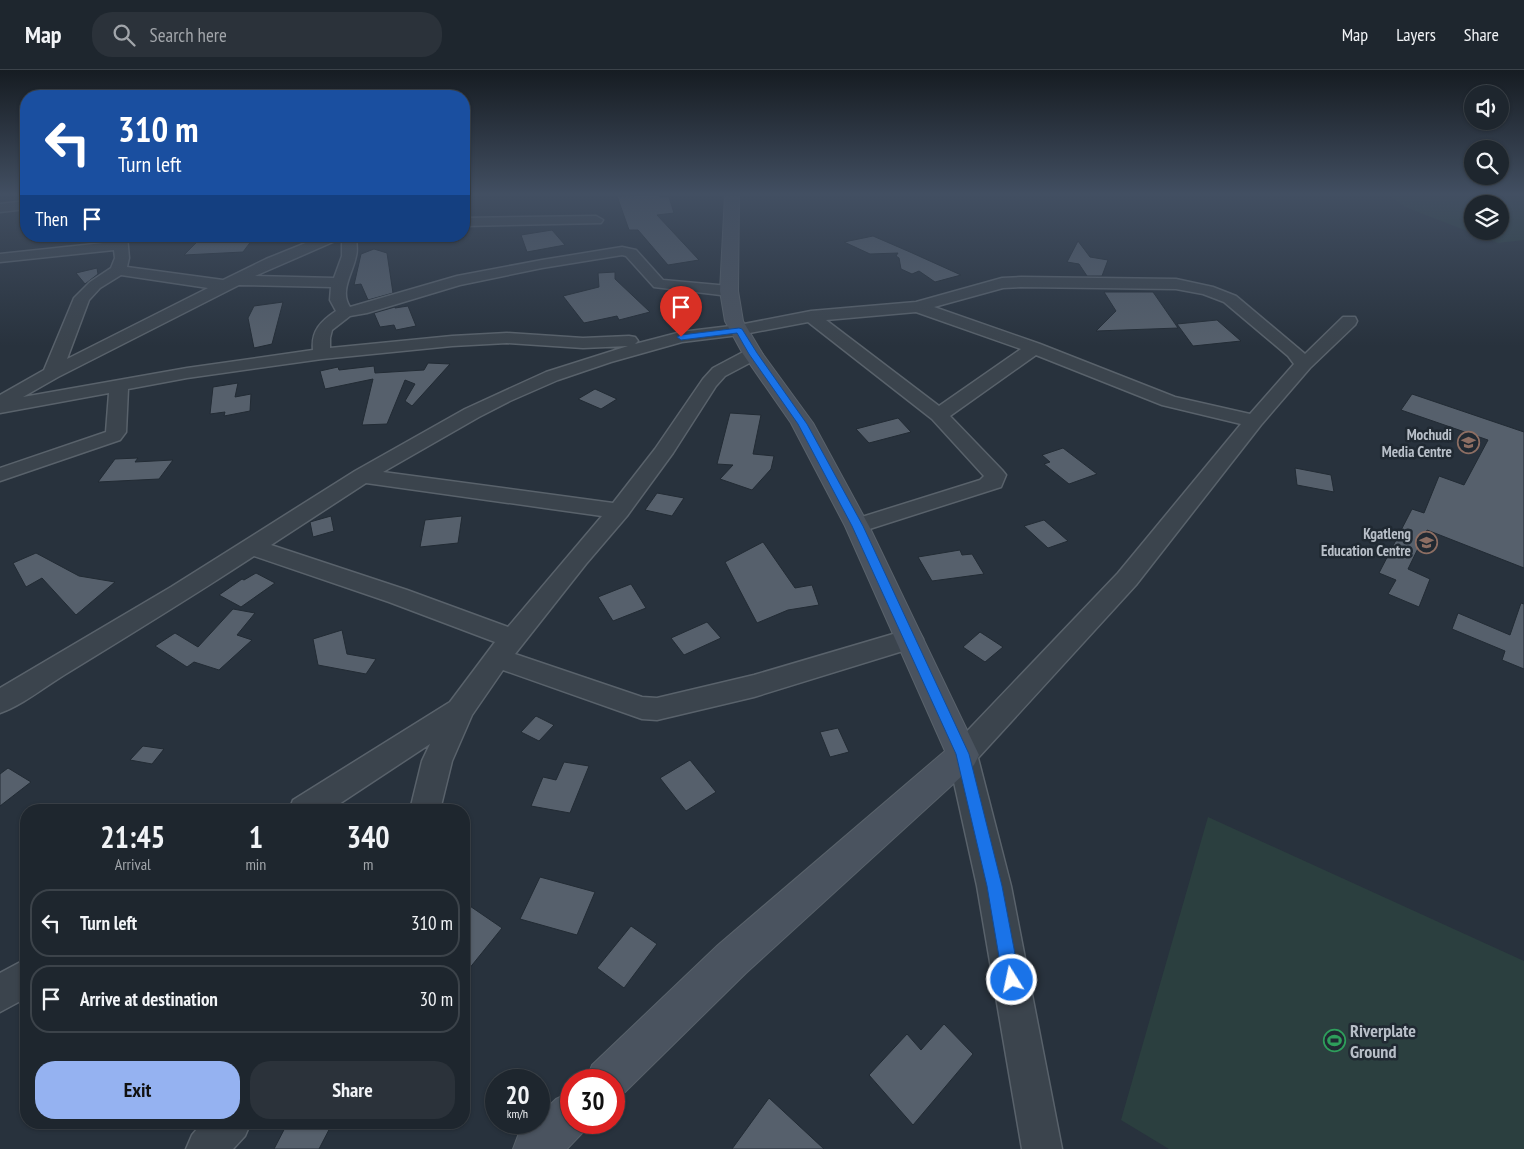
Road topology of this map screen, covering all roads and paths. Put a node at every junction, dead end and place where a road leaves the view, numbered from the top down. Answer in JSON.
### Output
{"nodes":[{"id":1,"x":90,"y":245,"type":"edge"},
{"id":2,"x":121,"y":245,"type":"edge"},
{"id":3,"x":312,"y":245,"type":"edge"},
{"id":4,"x":348,"y":245,"type":"edge"},
{"id":5,"x":730,"y":245,"type":"edge"},
{"id":6,"x":0,"y":258,"type":"edge"},
{"id":7,"x":118,"y":270,"type":"junction"},
{"id":8,"x":232,"y":282,"type":"junction"},
{"id":9,"x":339,"y":283,"type":"junction"},
{"id":10,"x":729,"y":291,"type":"junction"},
{"id":11,"x":917,"y":307,"type":"junction"},
{"id":12,"x":346,"y":312,"type":"junction"},
{"id":13,"x":811,"y":316,"type":"junction"},
{"id":14,"x":1349,"y":321,"type":"dead end"},
{"id":15,"x":739,"y":330,"type":"junction"},
{"id":16,"x":681,"y":337,"type":"junction"},
{"id":17,"x":1034,"y":348,"type":"junction"},
{"id":18,"x":322,"y":354,"type":"junction"},
{"id":19,"x":753,"y":354,"type":"junction"},
{"id":20,"x":1304,"y":364,"type":"junction"},
{"id":21,"x":52,"y":373,"type":"junction"},
{"id":22,"x":119,"y":386,"type":"junction"},
{"id":23,"x":0,"y":402,"type":"edge"},
{"id":24,"x":0,"y":407,"type":"edge"},
{"id":25,"x":939,"y":416,"type":"junction"},
{"id":26,"x":1254,"y":421,"type":"junction"},
{"id":27,"x":0,"y":475,"type":"edge"},
{"id":28,"x":362,"y":476,"type":"junction"},
{"id":29,"x":619,"y":511,"type":"junction"},
{"id":30,"x":857,"y":526,"type":"junction"},
{"id":31,"x":252,"y":547,"type":"junction"},
{"id":32,"x":910,"y":639,"type":"junction"},
{"id":33,"x":505,"y":649,"type":"junction"},
{"id":34,"x":33,"y":680,"type":"junction"},
{"id":35,"x":0,"y":689,"type":"edge"},
{"id":36,"x":0,"y":702,"type":"edge"},
{"id":37,"x":460,"y":710,"type":"junction"},
{"id":38,"x":963,"y":754,"type":"junction"},
{"id":39,"x":313,"y":804,"type":"edge"},
{"id":40,"x":426,"y":804,"type":"edge"},
{"id":41,"x":20,"y":981,"type":"edge"},
{"id":42,"x":0,"y":994,"type":"edge"},
{"id":43,"x":618,"y":1069,"type":"edge"},
{"id":44,"x":560,"y":1125,"type":"edge"},
{"id":45,"x":225,"y":1129,"type":"edge"},
{"id":46,"x":206,"y":1149,"type":"edge"},
{"id":47,"x":535,"y":1149,"type":"edge"},
{"id":48,"x":1042,"y":1149,"type":"edge"}],
"edges":[{"from":1,"to":6,"type":"street"},
{"from":2,"to":7,"type":"street"},
{"from":3,"to":8,"type":"street"},
{"from":4,"to":9,"type":"street"},
{"from":5,"to":10,"type":"street"},
{"from":7,"to":8,"type":"street"},
{"from":7,"to":21,"type":"street"},
{"from":8,"to":9,"type":"street"},
{"from":8,"to":21,"type":"street"},
{"from":9,"to":12,"type":"street"},
{"from":10,"to":12,"type":"street"},
{"from":10,"to":15,"type":"street"},
{"from":11,"to":13,"type":"street"},
{"from":11,"to":17,"type":"street"},
{"from":11,"to":20,"type":"street"},
{"from":12,"to":18,"type":"street"},
{"from":13,"to":15,"type":"street"},
{"from":13,"to":25,"type":"street"},
{"from":14,"to":20,"type":"street"},
{"from":15,"to":16,"type":"street"},
{"from":15,"to":19,"type":"street"},
{"from":16,"to":18,"type":"street"},
{"from":16,"to":28,"type":"street"},
{"from":17,"to":25,"type":"street"},
{"from":17,"to":26,"type":"street"},
{"from":18,"to":22,"type":"street"},
{"from":19,"to":29,"type":"street"},
{"from":19,"to":30,"type":"street"},
{"from":20,"to":26,"type":"street"},
{"from":21,"to":23,"type":"street"},
{"from":22,"to":24,"type":"street"},
{"from":22,"to":27,"type":"street"},
{"from":25,"to":30,"type":"street"},
{"from":26,"to":38,"type":"street"},
{"from":28,"to":29,"type":"street"},
{"from":28,"to":31,"type":"street"},
{"from":29,"to":33,"type":"street"},
{"from":30,"to":32,"type":"street"},
{"from":31,"to":33,"type":"street"},
{"from":31,"to":34,"type":"street"},
{"from":32,"to":33,"type":"street"},
{"from":32,"to":38,"type":"street"},
{"from":33,"to":37,"type":"street"},
{"from":34,"to":35,"type":"street"},
{"from":34,"to":36,"type":"street"},
{"from":37,"to":39,"type":"street"},
{"from":37,"to":40,"type":"street"},
{"from":38,"to":43,"type":"street"},
{"from":38,"to":48,"type":"street"},
{"from":41,"to":42,"type":"street"},
{"from":44,"to":47,"type":"street"},
{"from":45,"to":46,"type":"street"}]}
